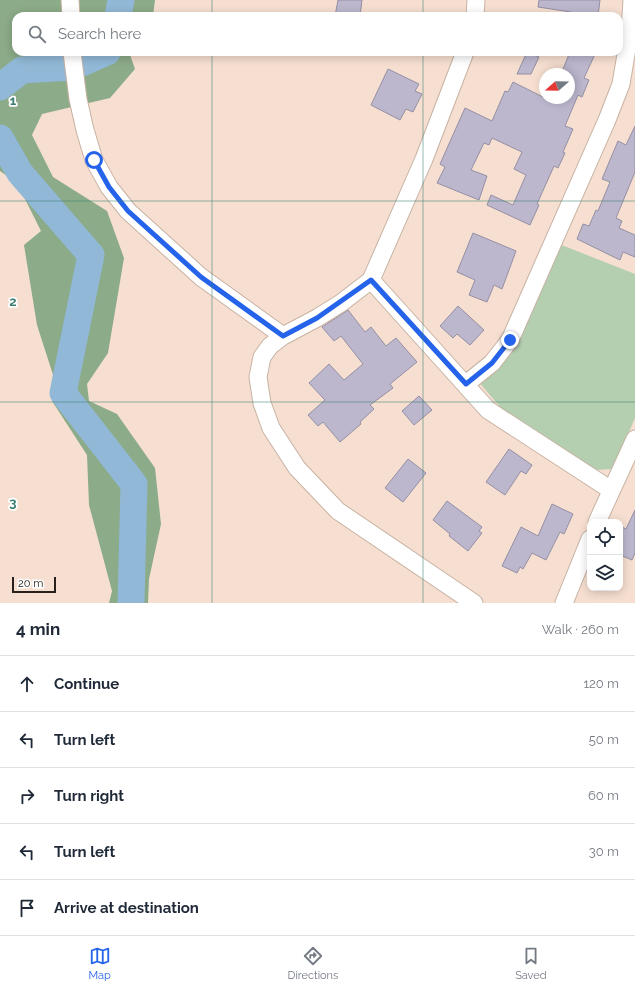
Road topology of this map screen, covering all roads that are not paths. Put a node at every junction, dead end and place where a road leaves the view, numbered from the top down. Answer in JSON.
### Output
{"nodes":[{"id":1,"x":70,"y":0,"type":"edge"},
{"id":2,"x":476,"y":0,"type":"edge"},
{"id":3,"x":632,"y":0,"type":"edge"},
{"id":4,"x":71,"y":12,"type":"edge"},
{"id":5,"x":475,"y":12,"type":"edge"},
{"id":6,"x":73,"y":56,"type":"edge"},
{"id":7,"x":463,"y":56,"type":"edge"},
{"id":8,"x":371,"y":280,"type":"junction"},
{"id":9,"x":283,"y":336,"type":"junction"},
{"id":10,"x":466,"y":384,"type":"junction"},
{"id":11,"x":635,"y":439,"type":"edge"},
{"id":12,"x":610,"y":490,"type":"junction"},
{"id":13,"x":598,"y":519,"type":"edge"},
{"id":14,"x":587,"y":546,"type":"edge"},
{"id":15,"x":474,"y":603,"type":"edge"},
{"id":16,"x":564,"y":603,"type":"edge"}],
"edges":[{"from":1,"to":4,"type":"street"},
{"from":2,"to":5,"type":"street"},
{"from":3,"to":10,"type":"street"},
{"from":6,"to":9,"type":"street"},
{"from":7,"to":8,"type":"street"},
{"from":8,"to":9,"type":"street"},
{"from":8,"to":10,"type":"street"},
{"from":9,"to":15,"type":"street"},
{"from":10,"to":12,"type":"street"},
{"from":11,"to":12,"type":"street"},
{"from":12,"to":13,"type":"street"},
{"from":14,"to":16,"type":"street"}]}
